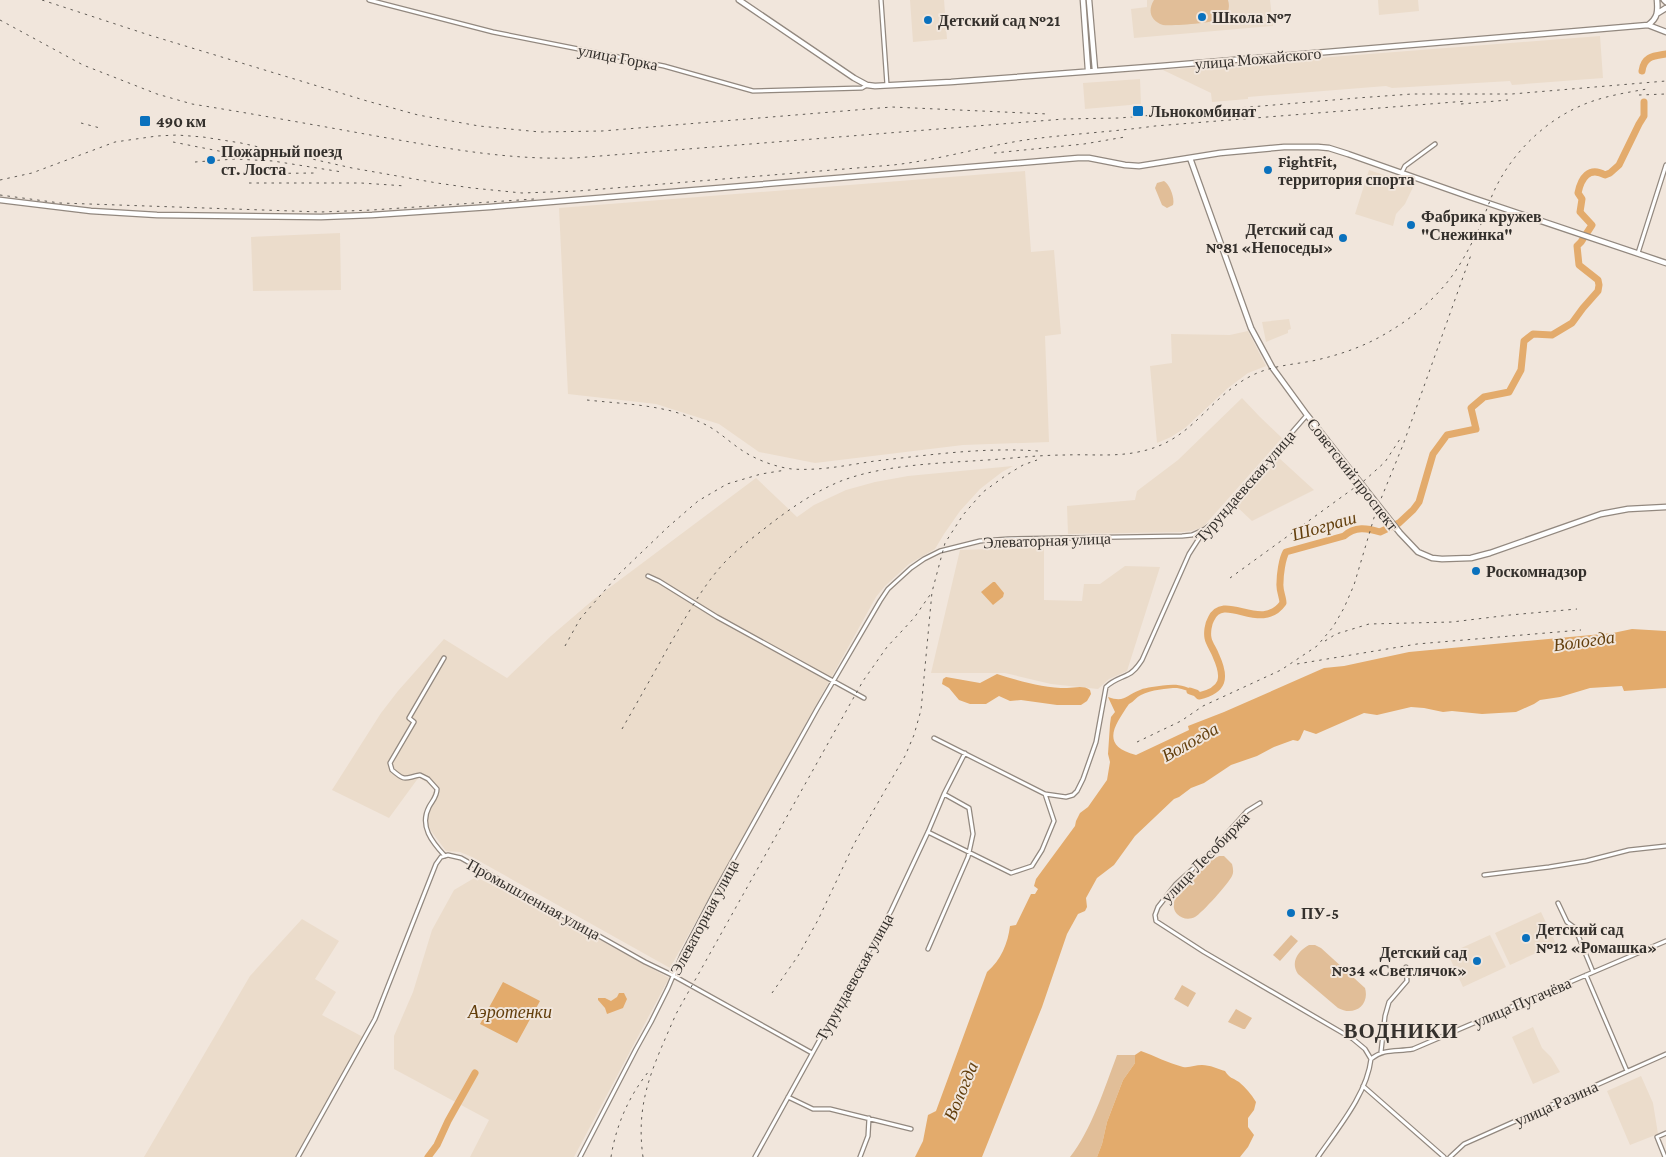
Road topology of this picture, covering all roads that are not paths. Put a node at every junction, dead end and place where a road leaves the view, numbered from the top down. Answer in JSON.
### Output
{"nodes":[{"id":1,"x":369,"y":0,"type":"edge"},
{"id":2,"x":739,"y":0,"type":"edge"},
{"id":3,"x":881,"y":0,"type":"edge"},
{"id":4,"x":1083,"y":0,"type":"edge"},
{"id":5,"x":1089,"y":0,"type":"edge"},
{"id":6,"x":1657,"y":2,"type":"edge"},
{"id":7,"x":1666,"y":8,"type":"edge"},
{"id":8,"x":1657,"y":15,"type":"junction"},
{"id":9,"x":1642,"y":25,"type":"junction"},
{"id":10,"x":1648,"y":25,"type":"junction"},
{"id":11,"x":1663,"y":32,"type":"edge"},
{"id":12,"x":1088,"y":70,"type":"junction"},
{"id":13,"x":1095,"y":70,"type":"junction"},
{"id":14,"x":867,"y":84,"type":"junction"},
{"id":15,"x":888,"y":85,"type":"junction"},
{"id":16,"x":1436,"y":144,"type":"dead end"},
{"id":17,"x":1191,"y":161,"type":"junction"},
{"id":18,"x":1666,"y":164,"type":"edge"},
{"id":19,"x":1402,"y":172,"type":"junction"},
{"id":20,"x":1664,"y":174,"type":"edge"},
{"id":21,"x":0,"y":200,"type":"edge"},
{"id":22,"x":1638,"y":253,"type":"junction"},
{"id":23,"x":1666,"y":263,"type":"edge"},
{"id":24,"x":1307,"y":415,"type":"junction"},
{"id":25,"x":1666,"y":507,"type":"edge"},
{"id":26,"x":1205,"y":529,"type":"junction"},
{"id":27,"x":648,"y":576,"type":"dead end"},
{"id":28,"x":444,"y":658,"type":"dead end"},
{"id":29,"x":834,"y":681,"type":"junction"},
{"id":30,"x":864,"y":698,"type":"dead end"},
{"id":31,"x":934,"y":738,"type":"dead end"},
{"id":32,"x":965,"y":752,"type":"junction"},
{"id":33,"x":944,"y":794,"type":"junction"},
{"id":34,"x":1045,"y":794,"type":"junction"},
{"id":35,"x":1260,"y":803,"type":"dead end"},
{"id":36,"x":928,"y":832,"type":"junction"},
{"id":37,"x":1666,"y":846,"type":"edge"},
{"id":38,"x":969,"y":853,"type":"junction"},
{"id":39,"x":445,"y":856,"type":"junction"},
{"id":40,"x":1484,"y":875,"type":"dead end"},
{"id":41,"x":1558,"y":903,"type":"dead end"},
{"id":42,"x":1666,"y":941,"type":"edge"},
{"id":43,"x":928,"y":949,"type":"dead end"},
{"id":44,"x":1406,"y":967,"type":"dead end"},
{"id":45,"x":1593,"y":972,"type":"junction"},
{"id":46,"x":672,"y":975,"type":"junction"},
{"id":47,"x":1586,"y":975,"type":"junction"},
{"id":48,"x":1381,"y":1052,"type":"junction"},
{"id":49,"x":812,"y":1053,"type":"junction"},
{"id":50,"x":1666,"y":1054,"type":"edge"},
{"id":51,"x":1371,"y":1059,"type":"junction"},
{"id":52,"x":1627,"y":1071,"type":"junction"},
{"id":53,"x":1363,"y":1086,"type":"junction"},
{"id":54,"x":788,"y":1097,"type":"junction"},
{"id":55,"x":869,"y":1118,"type":"junction"},
{"id":56,"x":911,"y":1129,"type":"dead end"},
{"id":57,"x":1666,"y":1133,"type":"edge"},
{"id":58,"x":298,"y":1157,"type":"edge"},
{"id":59,"x":580,"y":1157,"type":"edge"},
{"id":60,"x":755,"y":1157,"type":"edge"},
{"id":61,"x":860,"y":1157,"type":"edge"},
{"id":62,"x":1318,"y":1157,"type":"edge"},
{"id":63,"x":1444,"y":1157,"type":"edge"},
{"id":64,"x":1450,"y":1157,"type":"edge"},
{"id":65,"x":1665,"y":1157,"type":"edge"}],
"edges":[{"from":1,"to":14,"type":"street","name":"улица Горка"},
{"from":2,"to":14,"type":"street"},
{"from":3,"to":15,"type":"street"},
{"from":4,"to":12,"type":"street"},
{"from":5,"to":13,"type":"street"},
{"from":6,"to":8,"type":"street"},
{"from":6,"to":9,"type":"street"},
{"from":7,"to":8,"type":"street"},
{"from":8,"to":10,"type":"street"},
{"from":8,"to":11,"type":"street"},
{"from":9,"to":10,"type":"street","name":"улица Можайского"},
{"from":9,"to":13,"type":"street","name":"улица Можайского"},
{"from":10,"to":11,"type":"street","name":"улица Можайского"},
{"from":12,"to":13,"type":"street","name":"улица Можайского"},
{"from":12,"to":15,"type":"street","name":"улица Можайского"},
{"from":14,"to":15,"type":"street","name":"улица Можайского"},
{"from":16,"to":19,"type":"street"},
{"from":17,"to":19,"type":"street"},
{"from":17,"to":21,"type":"street"},
{"from":17,"to":24,"type":"street","name":"Советский проспект"},
{"from":18,"to":20,"type":"street"},
{"from":19,"to":22,"type":"street"},
{"from":20,"to":22,"type":"street"},
{"from":22,"to":23,"type":"street"},
{"from":24,"to":25,"type":"street","name":"Советский проспект"},
{"from":24,"to":26,"type":"street","name":"Турундаевская улица"},
{"from":26,"to":29,"type":"street","name":"Элеваторная улица"},
{"from":26,"to":34,"type":"street","name":"Турундаевская улица"},
{"from":27,"to":29,"type":"street"},
{"from":28,"to":39,"type":"street"},
{"from":29,"to":30,"type":"street"},
{"from":29,"to":46,"type":"street","name":"Элеваторная улица"},
{"from":31,"to":32,"type":"street"},
{"from":32,"to":33,"type":"street","name":"Турундаевская улица"},
{"from":32,"to":34,"type":"street"},
{"from":33,"to":36,"type":"street","name":"Турундаевская улица"},
{"from":33,"to":38,"type":"street"},
{"from":34,"to":38,"type":"street"},
{"from":35,"to":51,"type":"street","name":"улица Лесобиржа"},
{"from":36,"to":38,"type":"street"},
{"from":36,"to":49,"type":"street","name":"Турундаевская улица"},
{"from":37,"to":40,"type":"street"},
{"from":38,"to":43,"type":"street"},
{"from":39,"to":46,"type":"street","name":"Промышленная улица"},
{"from":39,"to":58,"type":"street","name":"Промышленная улица"},
{"from":41,"to":45,"type":"street"},
{"from":42,"to":45,"type":"street","name":"улица Пугачёва"},
{"from":44,"to":48,"type":"street"},
{"from":45,"to":47,"type":"street","name":"улица Пугачёва"},
{"from":46,"to":49,"type":"street","name":"Промышленная улица"},
{"from":46,"to":59,"type":"street","name":"Элеваторная улица"},
{"from":47,"to":48,"type":"street","name":"улица Пугачёва"},
{"from":47,"to":52,"type":"street"},
{"from":48,"to":51,"type":"street"},
{"from":49,"to":54,"type":"street","name":"Турундаевская улица"},
{"from":50,"to":52,"type":"street","name":"улица Разина"},
{"from":51,"to":53,"type":"street"},
{"from":52,"to":64,"type":"street","name":"улица Разина"},
{"from":53,"to":62,"type":"street"},
{"from":53,"to":63,"type":"street"},
{"from":54,"to":55,"type":"street"},
{"from":54,"to":60,"type":"street","name":"Турундаевская улица"},
{"from":55,"to":56,"type":"street"},
{"from":55,"to":61,"type":"street"},
{"from":57,"to":65,"type":"street"}]}
